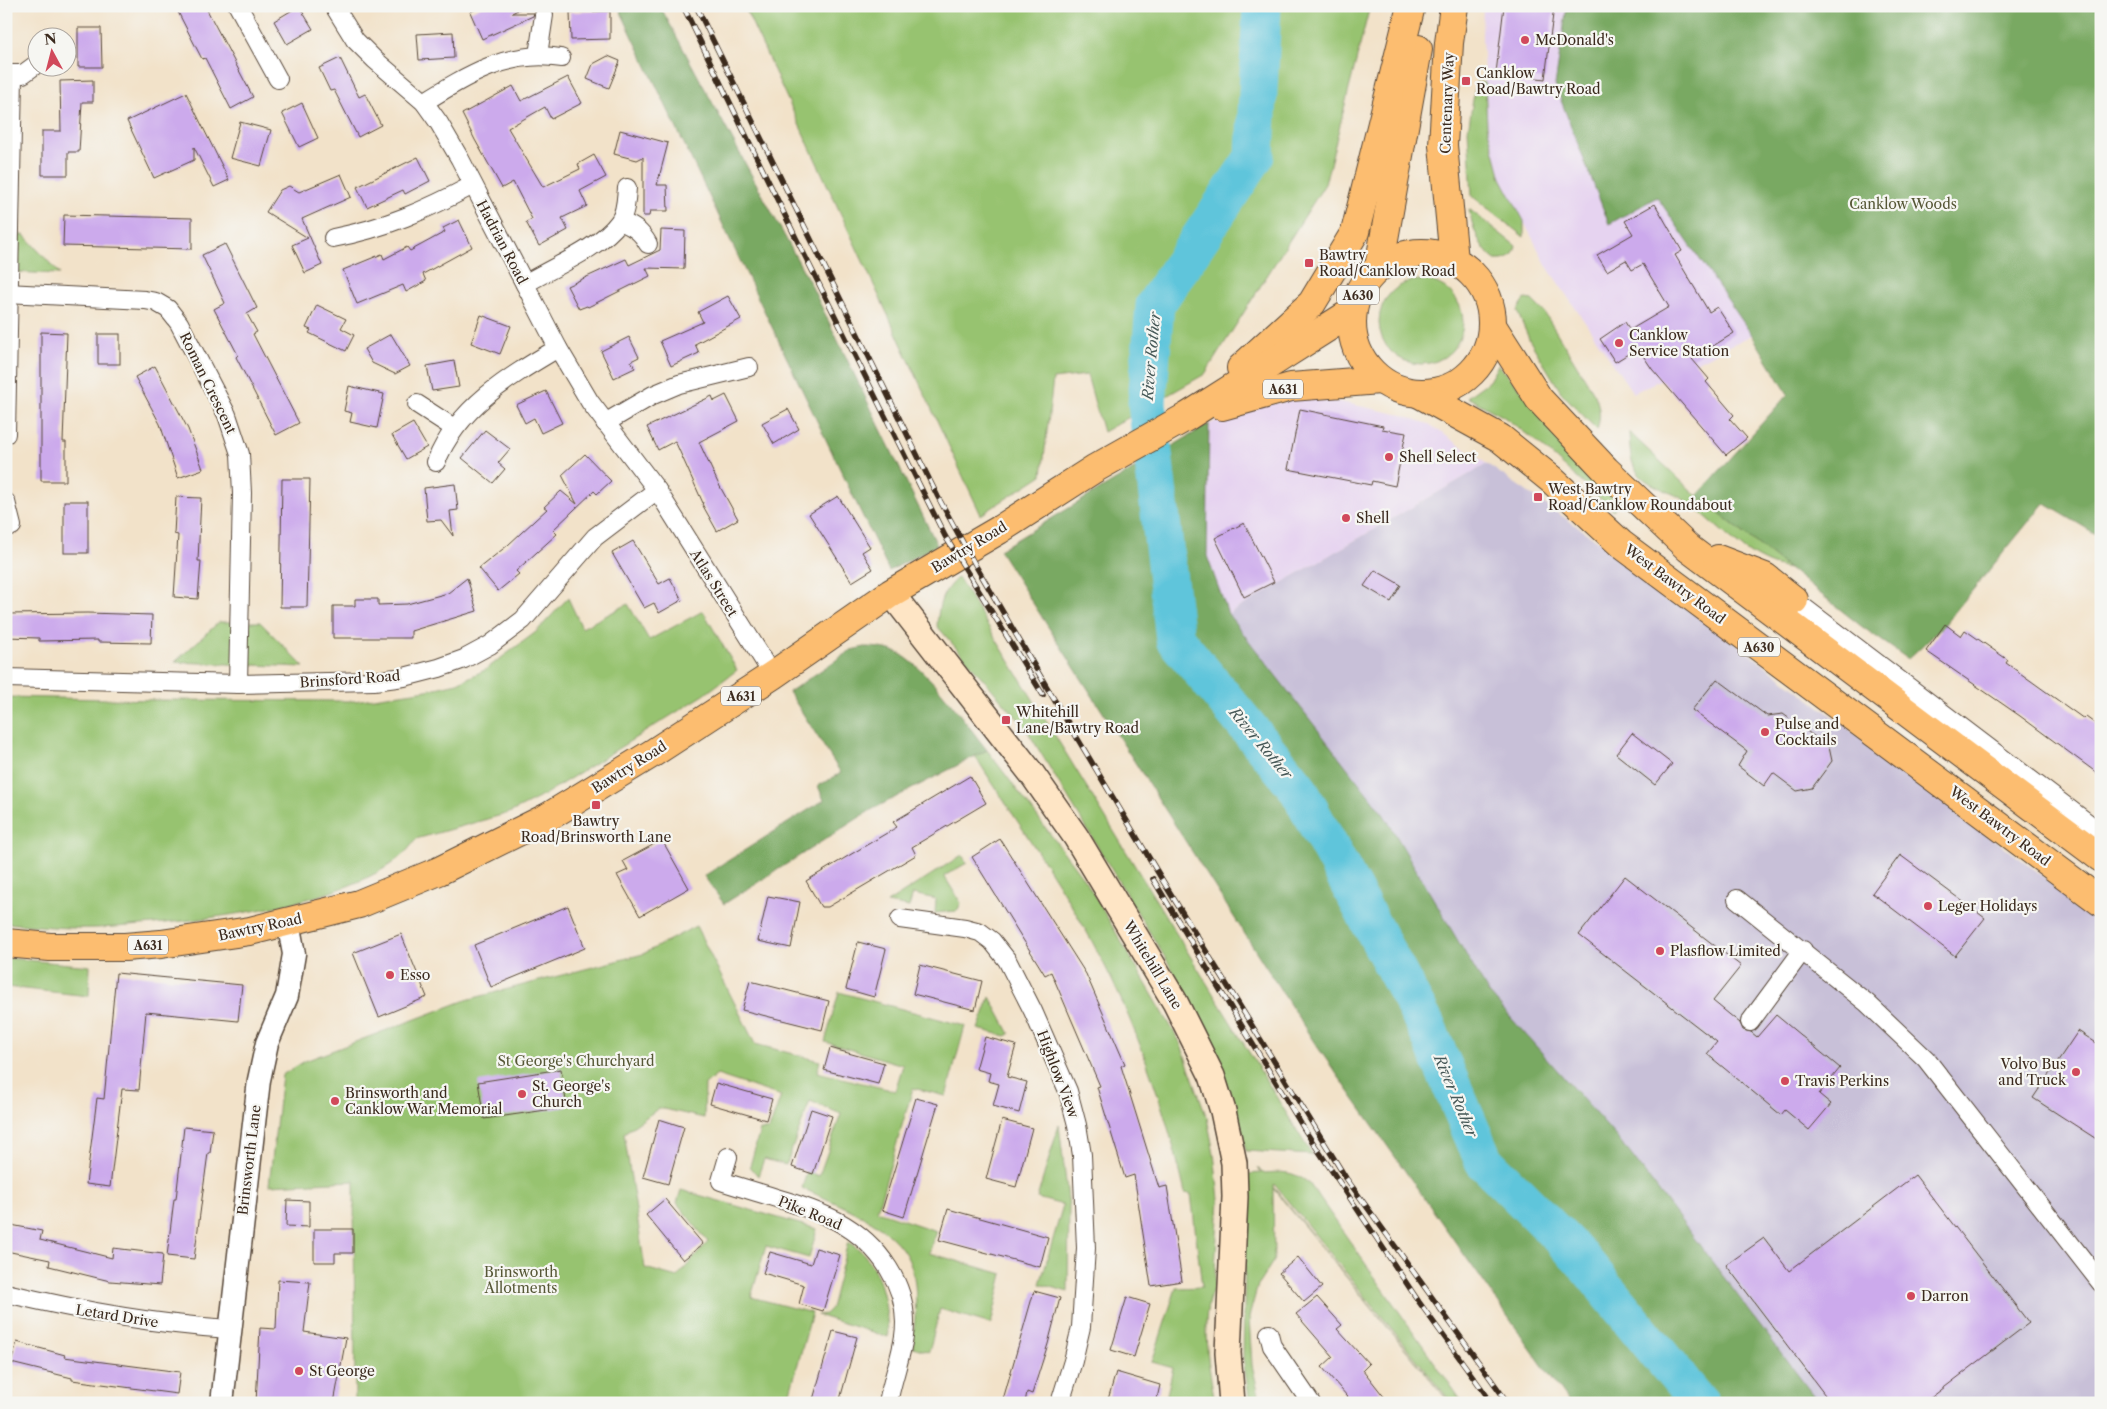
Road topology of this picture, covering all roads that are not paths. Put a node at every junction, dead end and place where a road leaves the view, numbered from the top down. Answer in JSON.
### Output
{"nodes":[{"id":1,"x":238,"y":6,"type":"edge"},
{"id":2,"x":334,"y":6,"type":"edge"},
{"id":3,"x":1411,"y":6,"type":"edge"},
{"id":4,"x":1424,"y":6,"type":"edge"},
{"id":5,"x":1454,"y":6,"type":"edge"},
{"id":6,"x":544,"y":15,"type":"dead end"},
{"id":7,"x":538,"y":55,"type":"junction"},
{"id":8,"x":561,"y":58,"type":"dead end"},
{"id":9,"x":28,"y":70,"type":"edge"},
{"id":10,"x":9,"y":75,"type":"edge"},
{"id":11,"x":278,"y":79,"type":"dead end"},
{"id":12,"x":424,"y":102,"type":"junction"},
{"id":13,"x":473,"y":185,"type":"junction"},
{"id":14,"x":626,"y":188,"type":"dead end"},
{"id":15,"x":620,"y":221,"type":"junction"},
{"id":16,"x":333,"y":238,"type":"dead end"},
{"id":17,"x":648,"y":244,"type":"dead end"},
{"id":18,"x":1454,"y":260,"type":"junction"},
{"id":19,"x":1379,"y":267,"type":"junction"},
{"id":20,"x":525,"y":284,"type":"junction"},
{"id":21,"x":7,"y":293,"type":"edge"},
{"id":22,"x":1352,"y":312,"type":"junction"},
{"id":23,"x":1493,"y":327,"type":"junction"},
{"id":24,"x":558,"y":348,"type":"junction"},
{"id":25,"x":750,"y":367,"type":"dead end"},
{"id":26,"x":1380,"y":380,"type":"junction"},
{"id":27,"x":1418,"y":393,"type":"junction"},
{"id":28,"x":416,"y":404,"type":"dead end"},
{"id":29,"x":1182,"y":420,"type":"junction"},
{"id":30,"x":605,"y":423,"type":"junction"},
{"id":31,"x":454,"y":428,"type":"junction"},
{"id":32,"x":6,"y":434,"type":"edge"},
{"id":33,"x":436,"y":462,"type":"dead end"},
{"id":34,"x":656,"y":490,"type":"junction"},
{"id":35,"x":6,"y":502,"type":"edge"},
{"id":36,"x":12,"y":526,"type":"dead end"},
{"id":37,"x":1688,"y":548,"type":"junction"},
{"id":38,"x":891,"y":593,"type":"junction"},
{"id":39,"x":1794,"y":600,"type":"joint"},
{"id":40,"x":773,"y":675,"type":"junction"},
{"id":41,"x":6,"y":678,"type":"edge"},
{"id":42,"x":238,"y":684,"type":"junction"},
{"id":43,"x":2101,"y":833,"type":"edge"},
{"id":44,"x":2101,"y":858,"type":"edge"},
{"id":45,"x":1736,"y":899,"type":"dead end"},
{"id":46,"x":2101,"y":902,"type":"edge"},
{"id":47,"x":900,"y":919,"type":"dead end"},
{"id":48,"x":288,"y":922,"type":"junction"},
{"id":49,"x":6,"y":943,"type":"edge"},
{"id":50,"x":1803,"y":950,"type":"junction"},
{"id":51,"x":1750,"y":1022,"type":"dead end"},
{"id":52,"x":728,"y":1157,"type":"dead end"},
{"id":53,"x":2101,"y":1283,"type":"edge"},
{"id":54,"x":6,"y":1293,"type":"edge"},
{"id":55,"x":229,"y":1329,"type":"junction"},
{"id":56,"x":1269,"y":1334,"type":"dead end"},
{"id":57,"x":222,"y":1403,"type":"edge"},
{"id":58,"x":888,"y":1403,"type":"edge"},
{"id":59,"x":1060,"y":1403,"type":"edge"},
{"id":60,"x":1232,"y":1403,"type":"edge"},
{"id":61,"x":1311,"y":1403,"type":"edge"}],
"edges":[{"from":1,"to":11,"type":"street"},
{"from":2,"to":12,"type":"street","name":"Hadrian Road"},
{"from":3,"to":29,"type":"main road","number":"A630"},
{"from":4,"to":19,"type":"main road","number":"A630"},
{"from":5,"to":18,"type":"main road","name":"Centenary Way"},
{"from":6,"to":7,"type":"street"},
{"from":7,"to":8,"type":"street"},
{"from":7,"to":12,"type":"street"},
{"from":9,"to":10,"type":"street"},
{"from":10,"to":21,"type":"street"},
{"from":12,"to":13,"type":"street","name":"Hadrian Road"},
{"from":13,"to":16,"type":"street"},
{"from":13,"to":20,"type":"street","name":"Hadrian Road"},
{"from":14,"to":15,"type":"street"},
{"from":15,"to":17,"type":"street"},
{"from":15,"to":20,"type":"street"},
{"from":18,"to":19,"type":"main road","number":"A630"},
{"from":18,"to":23,"type":"main road","number":"A630"},
{"from":19,"to":22,"type":"main road","number":"A630"},
{"from":20,"to":24,"type":"street","name":"Hadrian Road"},
{"from":21,"to":32,"type":"street"},
{"from":21,"to":42,"type":"street","name":"Roman Crescent"},
{"from":22,"to":26,"type":"main road","number":"A630"},
{"from":22,"to":29,"type":"main road","name":"Bawtry Road"},
{"from":23,"to":27,"type":"main road","number":"A630"},
{"from":23,"to":37,"type":"main road","number":"A630"},
{"from":24,"to":30,"type":"street","name":"Hadrian Road"},
{"from":24,"to":31,"type":"street"},
{"from":25,"to":30,"type":"street"},
{"from":26,"to":27,"type":"main road","number":"A630"},
{"from":26,"to":29,"type":"main road","name":"Bawtry Road","number":"A631"},
{"from":27,"to":46,"type":"main road","name":"West Bawtry Road","number":"A630"},
{"from":28,"to":31,"type":"street"},
{"from":29,"to":38,"type":"main road","name":"Bawtry Road","number":"A631"},
{"from":30,"to":34,"type":"street","name":"Hadrian Road"},
{"from":31,"to":33,"type":"street"},
{"from":34,"to":40,"type":"street","name":"Atlas Street"},
{"from":34,"to":42,"type":"street","name":"Brinsford Road"},
{"from":35,"to":36,"type":"street"},
{"from":37,"to":39,"type":"main road"},
{"from":37,"to":44,"type":"main road","number":"A630"},
{"from":38,"to":40,"type":"main road","name":"Bawtry Road","number":"A631"},
{"from":38,"to":60,"type":"main road","name":"Whitehill Lane"},
{"from":39,"to":43,"type":"street"},
{"from":40,"to":48,"type":"main road","name":"Bawtry Road","number":"A631"},
{"from":41,"to":42,"type":"street","name":"Brinsford Road"},
{"from":45,"to":50,"type":"street"},
{"from":47,"to":59,"type":"street","name":"Highlow View"},
{"from":48,"to":49,"type":"main road","name":"Bawtry Road","number":"A631"},
{"from":48,"to":55,"type":"street","name":"Brinsworth Lane"},
{"from":50,"to":51,"type":"street"},
{"from":50,"to":53,"type":"street"},
{"from":52,"to":58,"type":"street","name":"Pike Road"},
{"from":54,"to":55,"type":"street","name":"Letard Drive"},
{"from":55,"to":57,"type":"street","name":"Brinsworth Lane"},
{"from":56,"to":61,"type":"street"}]}
